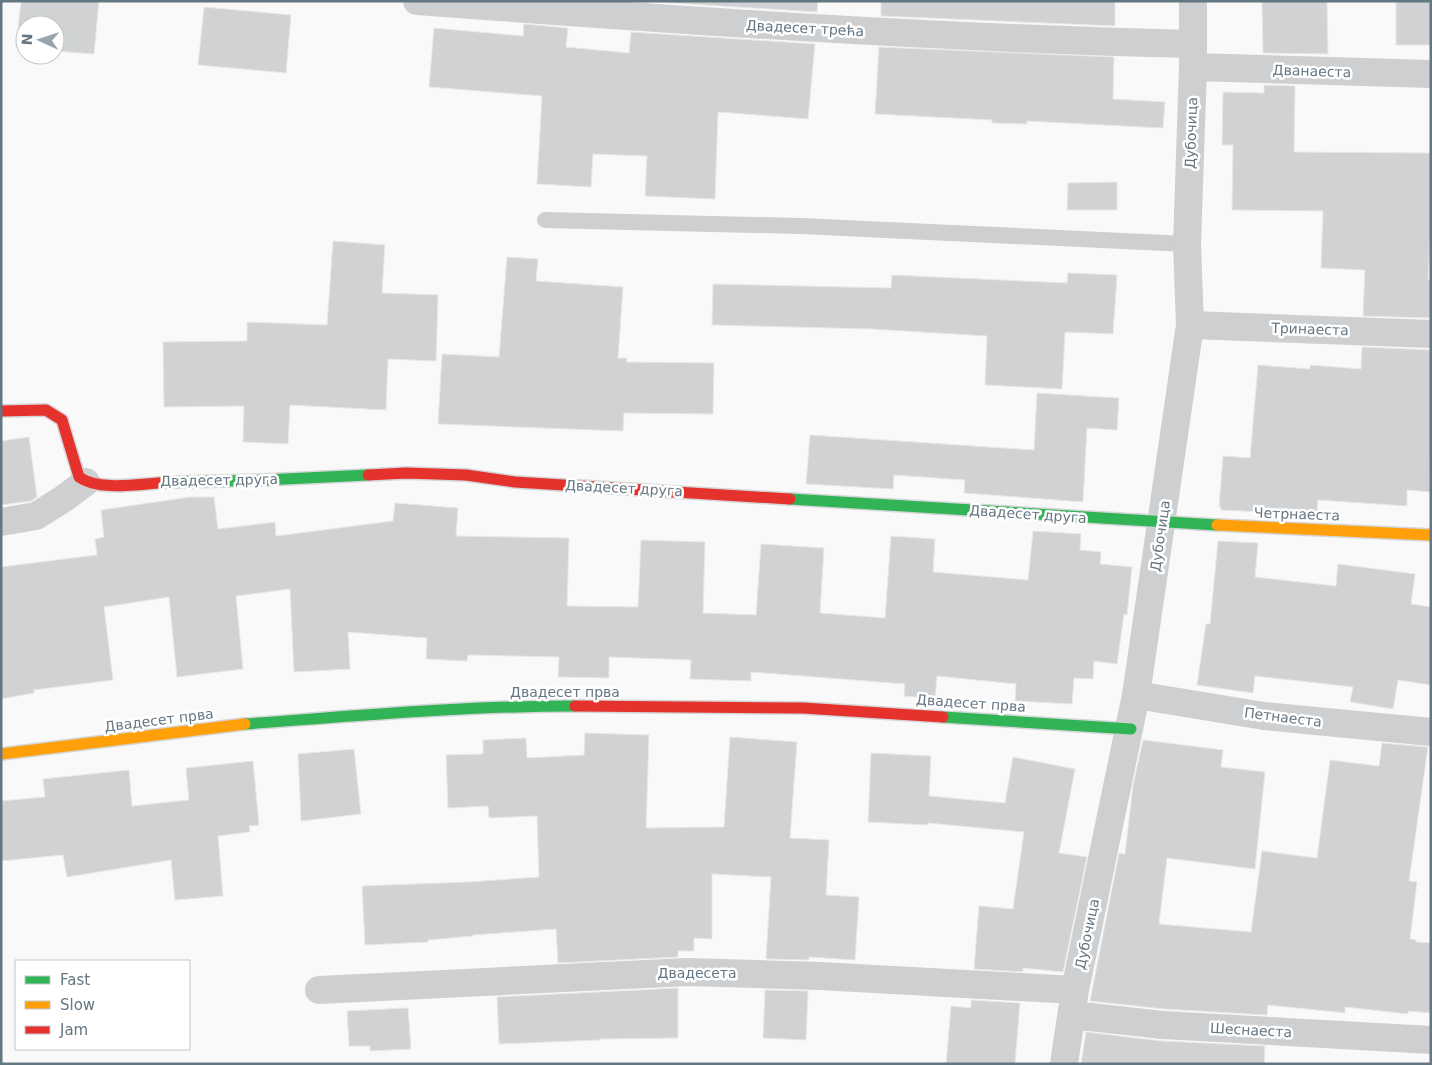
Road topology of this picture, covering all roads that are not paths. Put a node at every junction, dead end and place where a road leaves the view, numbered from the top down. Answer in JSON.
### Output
{"nodes":[{"id":1,"x":417,"y":1,"type":"edge"},
{"id":2,"x":1194,"y":1,"type":"edge"},
{"id":3,"x":1193,"y":56,"type":"junction"},
{"id":4,"x":1431,"y":74,"type":"edge"},
{"id":5,"x":545,"y":220,"type":"dead end"},
{"id":6,"x":1187,"y":244,"type":"junction"},
{"id":7,"x":1190,"y":325,"type":"junction"},
{"id":8,"x":1431,"y":334,"type":"edge"},
{"id":9,"x":1,"y":411,"type":"edge"},
{"id":10,"x":86,"y":482,"type":"junction"},
{"id":11,"x":1,"y":522,"type":"edge"},
{"id":12,"x":1161,"y":523,"type":"junction"},
{"id":13,"x":1431,"y":535,"type":"edge"},
{"id":14,"x":1136,"y":695,"type":"junction"},
{"id":15,"x":1130,"y":729,"type":"junction"},
{"id":16,"x":1431,"y":732,"type":"edge"},
{"id":17,"x":1,"y":754,"type":"edge"},
{"id":18,"x":319,"y":990,"type":"dead end"},
{"id":19,"x":1073,"y":1002,"type":"junction"},
{"id":20,"x":1431,"y":1040,"type":"edge"},
{"id":21,"x":1064,"y":1064,"type":"edge"}],
"edges":[{"from":1,"to":3,"type":"street","name":"Двадесет трећа"},
{"from":2,"to":3,"type":"street","name":"Дубочица"},
{"from":3,"to":4,"type":"street","name":"Дванаеста"},
{"from":3,"to":6,"type":"street","name":"Дубочица"},
{"from":5,"to":6,"type":"lane"},
{"from":6,"to":7,"type":"street","name":"Дубочица"},
{"from":7,"to":8,"type":"street","name":"Тринаеста"},
{"from":7,"to":12,"type":"street","name":"Дубочица"},
{"from":9,"to":10,"type":"street"},
{"from":10,"to":11,"type":"street"},
{"from":10,"to":12,"type":"street","name":"Двадесет друга"},
{"from":12,"to":13,"type":"street","name":"Четрнаеста"},
{"from":12,"to":14,"type":"street","name":"Дубочица"},
{"from":14,"to":15,"type":"street","name":"Дубочица"},
{"from":14,"to":16,"type":"street","name":"Петнаеста"},
{"from":15,"to":17,"type":"street","name":"Двадесет прва"},
{"from":15,"to":19,"type":"street","name":"Дубочица"},
{"from":18,"to":19,"type":"street","name":"Двадесета"},
{"from":19,"to":20,"type":"street","name":"Шеснаеста"},
{"from":19,"to":21,"type":"street","name":"Дубочица"}]}
